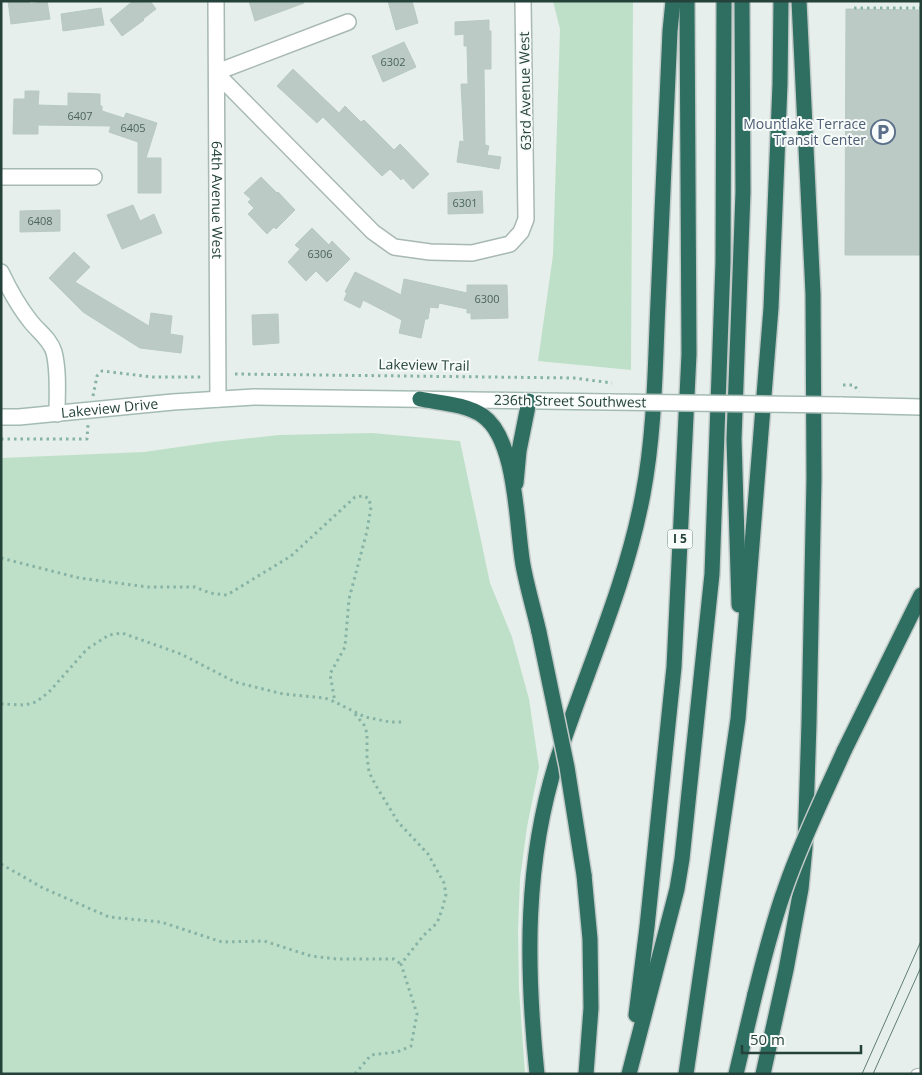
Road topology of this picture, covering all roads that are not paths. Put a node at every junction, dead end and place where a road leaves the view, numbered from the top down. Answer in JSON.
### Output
{"nodes":[{"id":1,"x":216,"y":1,"type":"edge"},
{"id":2,"x":523,"y":1,"type":"edge"},
{"id":3,"x":673,"y":1,"type":"edge"},
{"id":4,"x":687,"y":1,"type":"edge"},
{"id":5,"x":724,"y":1,"type":"edge"},
{"id":6,"x":742,"y":1,"type":"edge"},
{"id":7,"x":781,"y":1,"type":"edge"},
{"id":8,"x":799,"y":1,"type":"edge"},
{"id":9,"x":348,"y":22,"type":"dead end"},
{"id":10,"x":217,"y":73,"type":"junction"},
{"id":11,"x":1,"y":177,"type":"edge"},
{"id":12,"x":94,"y":177,"type":"dead end"},
{"id":13,"x":1,"y":272,"type":"edge"},
{"id":14,"x":218,"y":399,"type":"junction"},
{"id":15,"x":420,"y":399,"type":"junction"},
{"id":16,"x":529,"y":401,"type":"junction"},
{"id":17,"x":921,"y":407,"type":"edge"},
{"id":18,"x":57,"y":414,"type":"junction"},
{"id":19,"x":1,"y":417,"type":"edge"},
{"id":20,"x":514,"y":496,"type":"junction"},
{"id":21,"x":921,"y":595,"type":"edge"},
{"id":22,"x":742,"y":679,"type":"junction"},
{"id":23,"x":921,"y":1073,"type":"edge"},
{"id":24,"x":537,"y":1074,"type":"edge"},
{"id":25,"x":586,"y":1074,"type":"edge"},
{"id":26,"x":629,"y":1074,"type":"edge"},
{"id":27,"x":686,"y":1074,"type":"edge"},
{"id":28,"x":736,"y":1074,"type":"edge"},
{"id":29,"x":764,"y":1074,"type":"edge"},
{"id":30,"x":916,"y":1074,"type":"edge"}],
"edges":[{"from":1,"to":10,"type":"street","name":"64th Avenue West"},
{"from":2,"to":10,"type":"street","name":"63rd Avenue West"},
{"from":3,"to":24,"type":"highway"},
{"from":4,"to":26,"type":"highway","number":"I 5"},
{"from":5,"to":26,"type":"highway"},
{"from":6,"to":22,"type":"highway"},
{"from":7,"to":22,"type":"highway"},
{"from":8,"to":29,"type":"highway"},
{"from":9,"to":10,"type":"street"},
{"from":10,"to":14,"type":"street","name":"64th Avenue West"},
{"from":11,"to":12,"type":"street"},
{"from":13,"to":18,"type":"street"},
{"from":14,"to":15,"type":"street","name":"236th Street Southwest"},
{"from":14,"to":18,"type":"street","name":"Lakeview Drive"},
{"from":15,"to":16,"type":"street","name":"236th Street Southwest"},
{"from":15,"to":20,"type":"highway"},
{"from":16,"to":17,"type":"street","name":"236th Street Southwest","bridge":true},
{"from":16,"to":20,"type":"highway"},
{"from":18,"to":19,"type":"street","name":"Lakeview Drive"},
{"from":20,"to":25,"type":"highway","bridge":true},
{"from":21,"to":28,"type":"highway","bridge":true},
{"from":22,"to":27,"type":"highway"},
{"from":23,"to":30,"type":"lane"}]}
